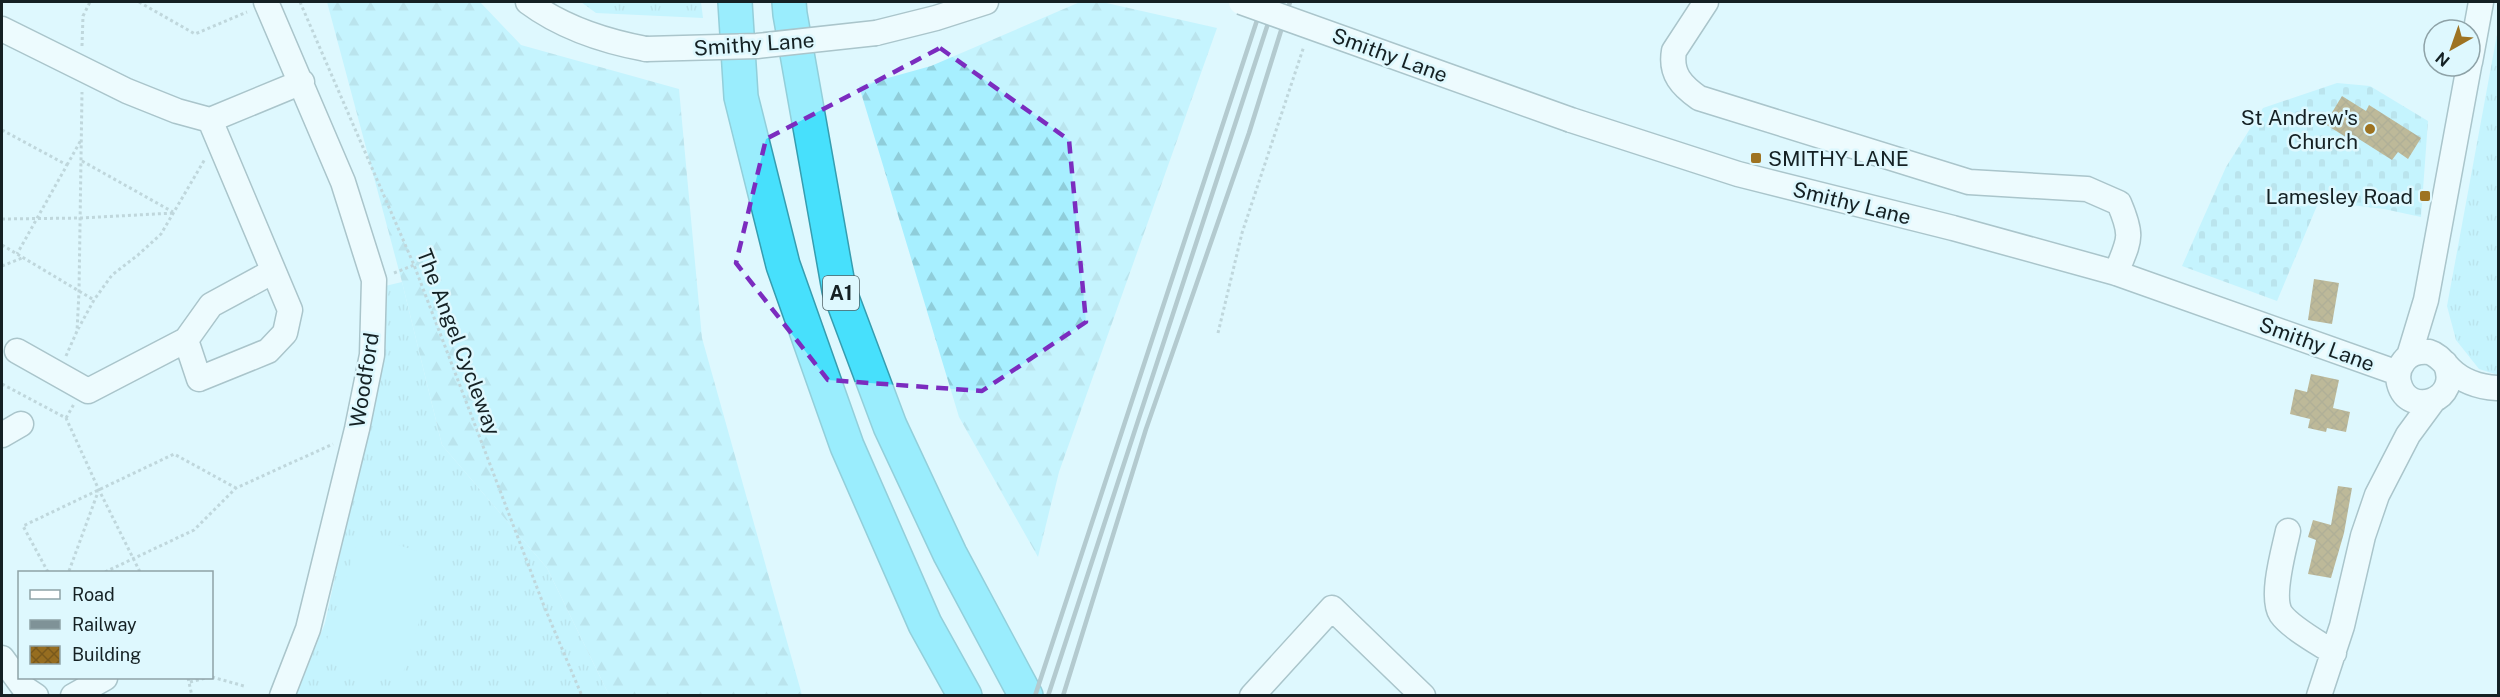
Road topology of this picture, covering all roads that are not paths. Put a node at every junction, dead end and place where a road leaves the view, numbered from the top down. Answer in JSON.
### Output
{"nodes":[{"id":1,"x":528,"y":2,"type":"edge"},
{"id":2,"x":735,"y":2,"type":"edge"},
{"id":3,"x":789,"y":2,"type":"edge"},
{"id":4,"x":986,"y":2,"type":"edge"},
{"id":5,"x":1241,"y":2,"type":"edge"},
{"id":6,"x":1706,"y":2,"type":"edge"},
{"id":7,"x":2481,"y":2,"type":"edge"},
{"id":8,"x":257,"y":7,"type":"edge"},
{"id":9,"x":2478,"y":18,"type":"edge"},
{"id":10,"x":2,"y":29,"type":"edge"},
{"id":11,"x":2467,"y":78,"type":"edge"},
{"id":12,"x":302,"y":82,"type":"junction"},
{"id":13,"x":214,"y":128,"type":"junction"},
{"id":14,"x":272,"y":272,"type":"junction"},
{"id":15,"x":2116,"y":273,"type":"junction"},
{"id":16,"x":2426,"y":300,"type":"junction"},
{"id":17,"x":186,"y":340,"type":"junction"},
{"id":18,"x":17,"y":351,"type":"dead end"},
{"id":19,"x":2441,"y":360,"type":"junction"},
{"id":20,"x":2404,"y":364,"type":"junction"},
{"id":21,"x":2498,"y":388,"type":"edge"},
{"id":22,"x":2408,"y":397,"type":"junction"},
{"id":23,"x":2438,"y":397,"type":"junction"},
{"id":24,"x":2400,"y":448,"type":"junction"},
{"id":25,"x":2288,"y":531,"type":"dead end"},
{"id":26,"x":2334,"y":653,"type":"junction"},
{"id":27,"x":9,"y":662,"type":"edge"},
{"id":28,"x":18,"y":678,"type":"edge"},
{"id":29,"x":19,"y":679,"type":"edge"},
{"id":30,"x":103,"y":679,"type":"edge"},
{"id":31,"x":36,"y":696,"type":"edge"},
{"id":32,"x":73,"y":696,"type":"edge"},
{"id":33,"x":282,"y":696,"type":"edge"},
{"id":34,"x":965,"y":696,"type":"edge"},
{"id":35,"x":1026,"y":696,"type":"edge"},
{"id":36,"x":1252,"y":696,"type":"edge"},
{"id":37,"x":1423,"y":696,"type":"edge"},
{"id":38,"x":2319,"y":696,"type":"edge"}],
"edges":[{"from":1,"to":4,"type":"street","name":"Smithy Lane","bridge":true},
{"from":2,"to":34,"type":"highway","number":"A1"},
{"from":3,"to":35,"type":"highway","number":"A1"},
{"from":5,"to":15,"type":"street","name":"Smithy Lane","bridge":true},
{"from":6,"to":15,"type":"street"},
{"from":7,"to":9,"type":"street"},
{"from":8,"to":12,"type":"street","name":"Woodford"},
{"from":10,"to":13,"type":"street"},
{"from":11,"to":16,"type":"street"},
{"from":12,"to":13,"type":"street"},
{"from":12,"to":33,"type":"street","name":"Woodford"},
{"from":13,"to":14,"type":"street"},
{"from":14,"to":17,"type":"street"},
{"from":14,"to":17,"type":"street"},
{"from":15,"to":20,"type":"street","name":"Smithy Lane"},
{"from":16,"to":19,"type":"street"},
{"from":16,"to":20,"type":"street"},
{"from":17,"to":18,"type":"street"},
{"from":19,"to":20,"type":"street"},
{"from":19,"to":21,"type":"street"},
{"from":19,"to":23,"type":"street"},
{"from":20,"to":22,"type":"street"},
{"from":21,"to":23,"type":"street"},
{"from":22,"to":23,"type":"street"},
{"from":22,"to":24,"type":"street"},
{"from":23,"to":24,"type":"street"},
{"from":24,"to":26,"type":"street"},
{"from":25,"to":26,"type":"street"},
{"from":26,"to":38,"type":"street"},
{"from":27,"to":28,"type":"street"},
{"from":29,"to":31,"type":"street"},
{"from":30,"to":32,"type":"street"},
{"from":36,"to":37,"type":"street"}]}
